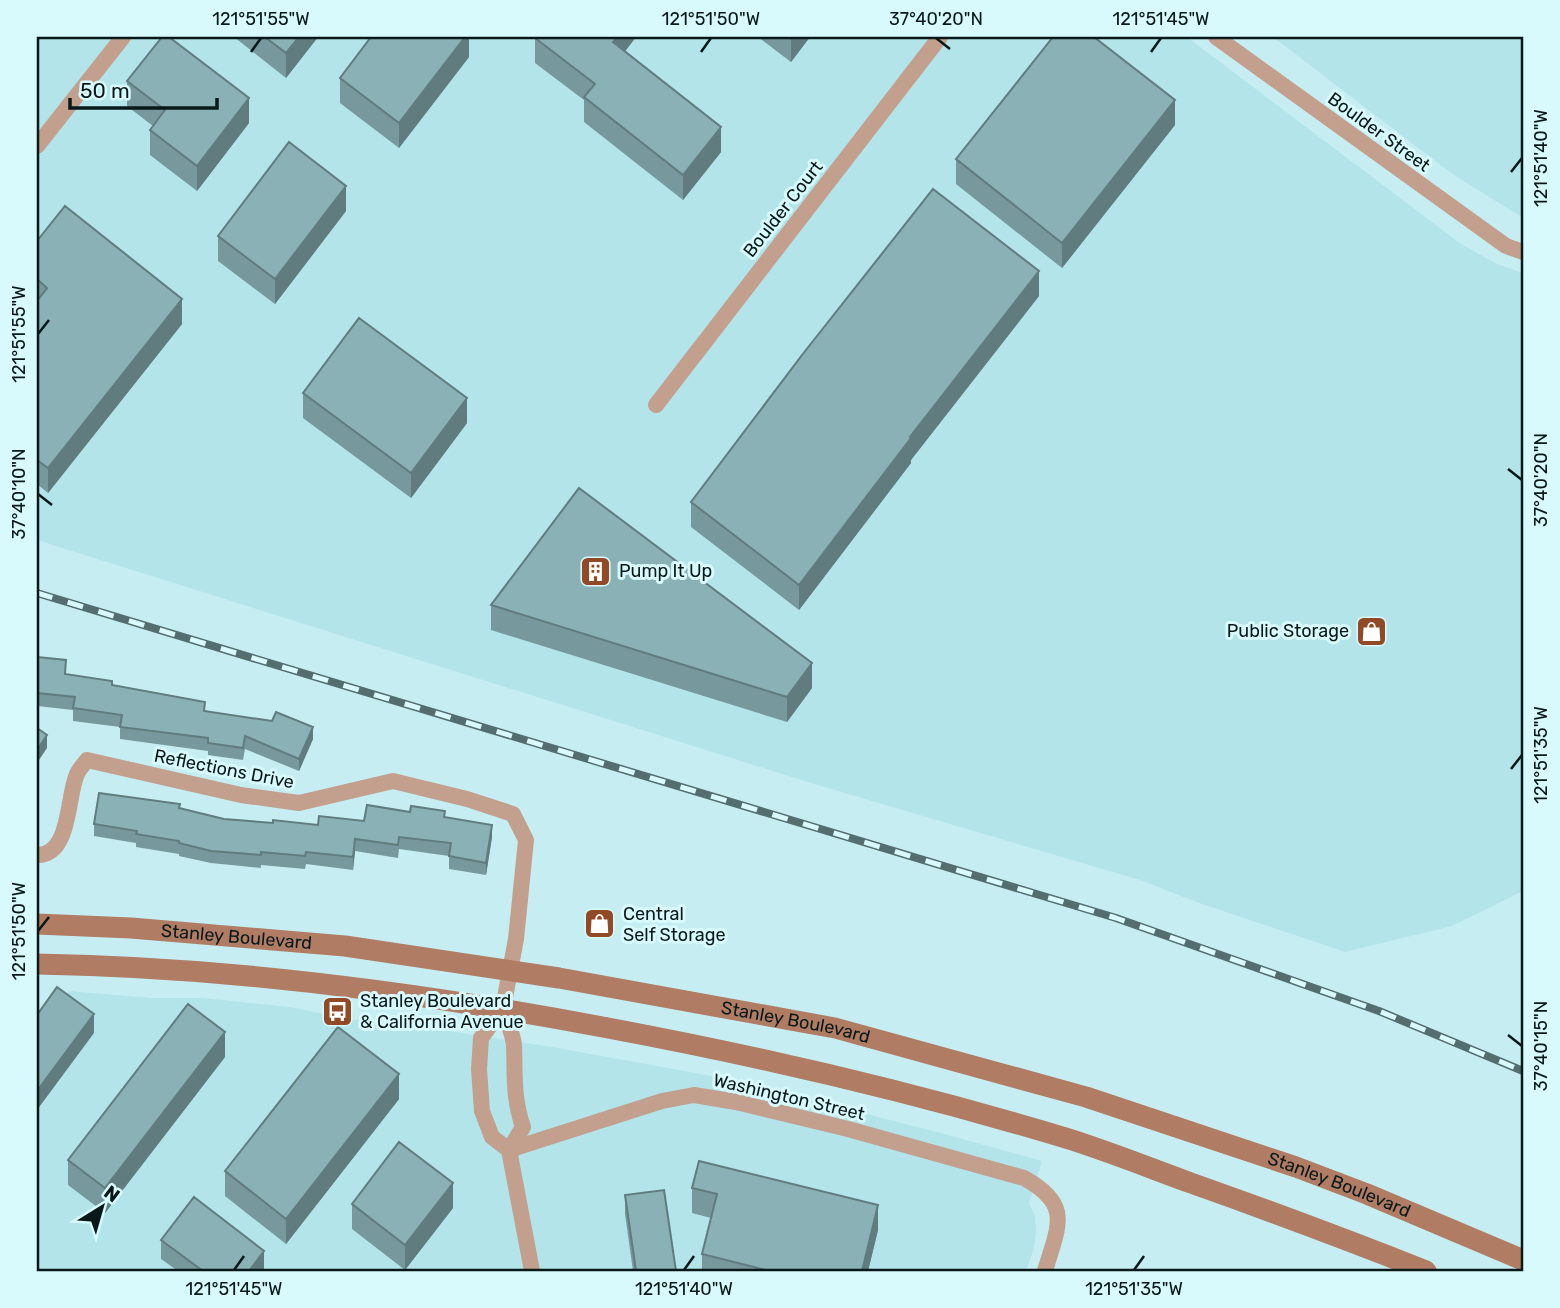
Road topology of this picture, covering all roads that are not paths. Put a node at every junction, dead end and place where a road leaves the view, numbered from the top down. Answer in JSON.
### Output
{"nodes":[{"id":1,"x":123,"y":37,"type":"edge"},
{"id":2,"x":940,"y":37,"type":"edge"},
{"id":3,"x":1216,"y":37,"type":"edge"},
{"id":4,"x":37,"y":146,"type":"edge"},
{"id":5,"x":1523,"y":252,"type":"edge"},
{"id":6,"x":656,"y":405,"type":"dead end"},
{"id":7,"x":37,"y":855,"type":"edge"},
{"id":8,"x":37,"y":924,"type":"edge"},
{"id":9,"x":131,"y":928,"type":"junction"},
{"id":10,"x":37,"y":964,"type":"edge"},
{"id":11,"x":130,"y":965,"type":"junction"},
{"id":12,"x":510,"y":970,"type":"junction"},
{"id":13,"x":503,"y":1008,"type":"junction"},
{"id":14,"x":509,"y":1150,"type":"junction"},
{"id":15,"x":1523,"y":1260,"type":"edge"},
{"id":16,"x":533,"y":1271,"type":"edge"},
{"id":17,"x":1045,"y":1271,"type":"edge"},
{"id":18,"x":1426,"y":1271,"type":"edge"}],
"edges":[{"from":1,"to":4,"type":"street"},
{"from":2,"to":6,"type":"street","name":"Boulder Court"},
{"from":3,"to":5,"type":"street","name":"Boulder Street"},
{"from":7,"to":12,"type":"street","name":"Reflections Drive"},
{"from":8,"to":9,"type":"main road","name":"Stanley Boulevard"},
{"from":9,"to":11,"type":"main road"},
{"from":9,"to":12,"type":"main road","name":"Stanley Boulevard"},
{"from":10,"to":11,"type":"main road"},
{"from":11,"to":13,"type":"main road"},
{"from":12,"to":13,"type":"street"},
{"from":12,"to":15,"type":"main road","name":"Stanley Boulevard"},
{"from":13,"to":14,"type":"street"},
{"from":13,"to":14,"type":"street"},
{"from":13,"to":18,"type":"main road"},
{"from":14,"to":16,"type":"street"},
{"from":14,"to":17,"type":"street","name":"Washington Street"}]}
